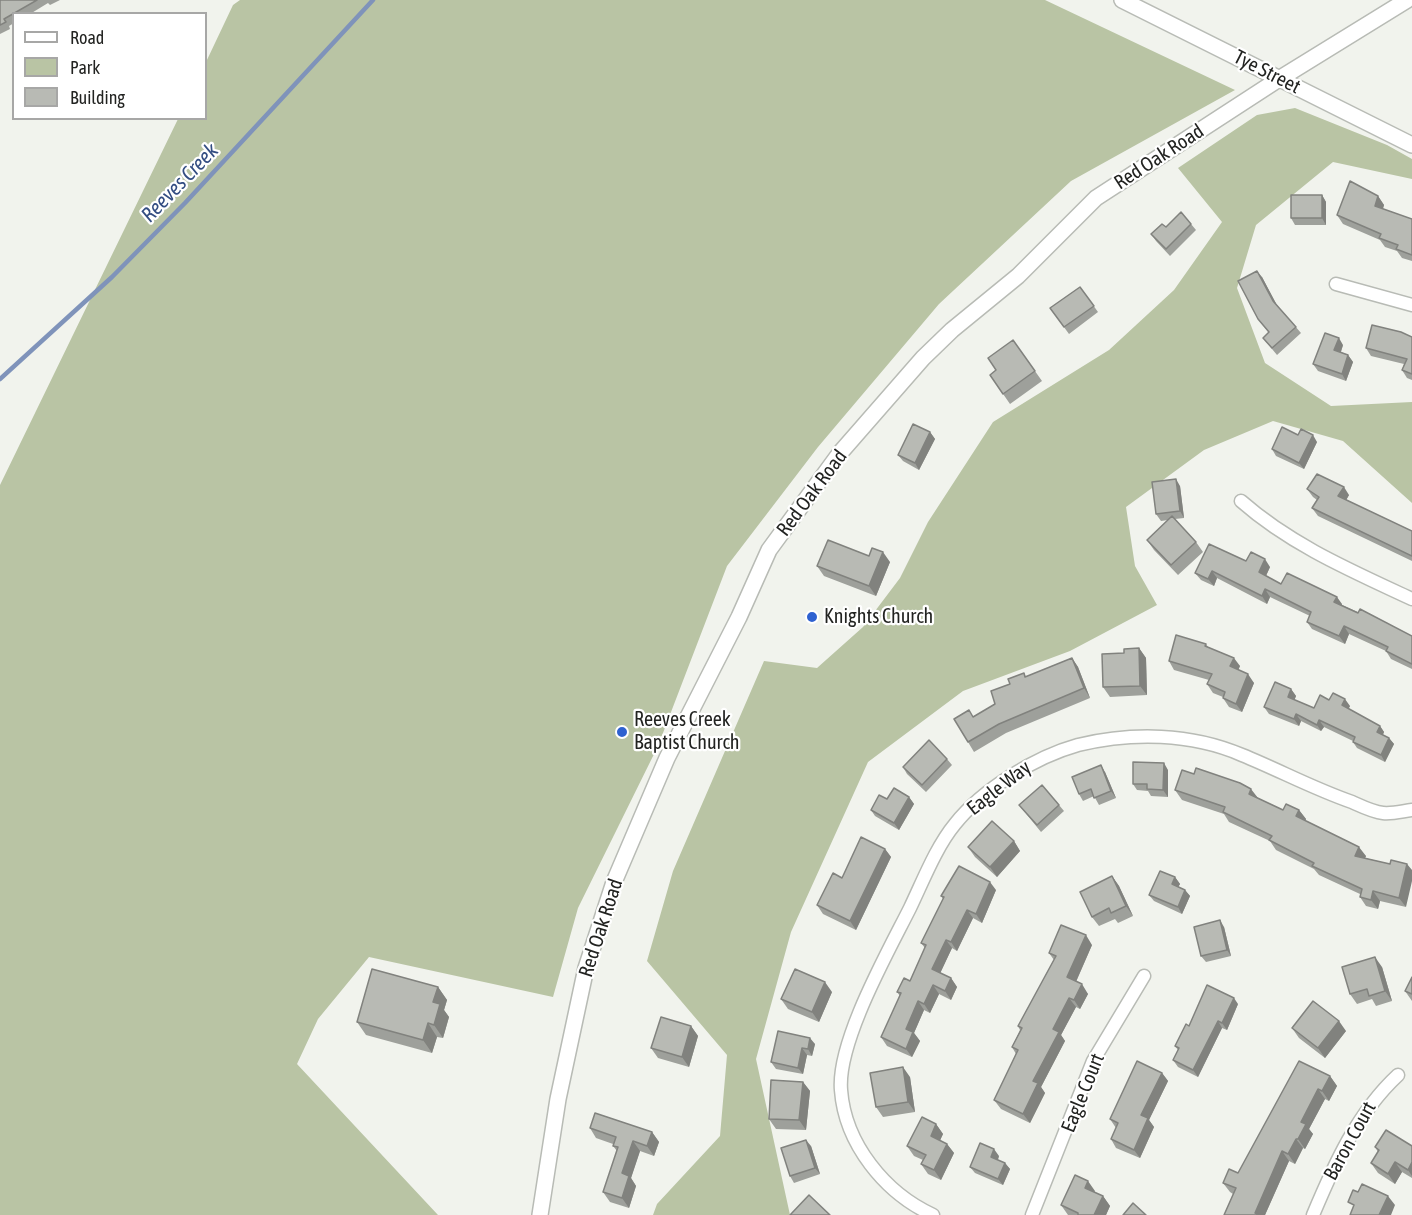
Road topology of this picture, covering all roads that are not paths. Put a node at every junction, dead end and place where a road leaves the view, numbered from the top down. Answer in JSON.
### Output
{"nodes":[{"id":1,"x":1122,"y":0,"type":"edge"},
{"id":2,"x":1407,"y":0,"type":"edge"},
{"id":3,"x":1279,"y":79,"type":"junction"},
{"id":4,"x":1412,"y":145,"type":"edge"},
{"id":5,"x":1336,"y":284,"type":"dead end"},
{"id":6,"x":1412,"y":305,"type":"edge"},
{"id":7,"x":1241,"y":501,"type":"dead end"},
{"id":8,"x":1412,"y":599,"type":"edge"},
{"id":9,"x":1412,"y":810,"type":"edge"},
{"id":10,"x":1144,"y":976,"type":"dead end"},
{"id":11,"x":1398,"y":1075,"type":"dead end"},
{"id":12,"x":540,"y":1215,"type":"edge"},
{"id":13,"x":933,"y":1215,"type":"edge"},
{"id":14,"x":1032,"y":1215,"type":"edge"},
{"id":15,"x":1312,"y":1215,"type":"edge"}],
"edges":[{"from":1,"to":3,"type":"street","name":"Tye Street"},
{"from":2,"to":3,"type":"street","name":"Red Oak Road"},
{"from":3,"to":4,"type":"street","name":"Tye Street"},
{"from":3,"to":12,"type":"street","name":"Red Oak Road"},
{"from":5,"to":6,"type":"street"},
{"from":7,"to":8,"type":"street"},
{"from":9,"to":13,"type":"street","name":"Eagle Way"},
{"from":10,"to":14,"type":"street","name":"Eagle Court"},
{"from":11,"to":15,"type":"street","name":"Baron Court"}]}
